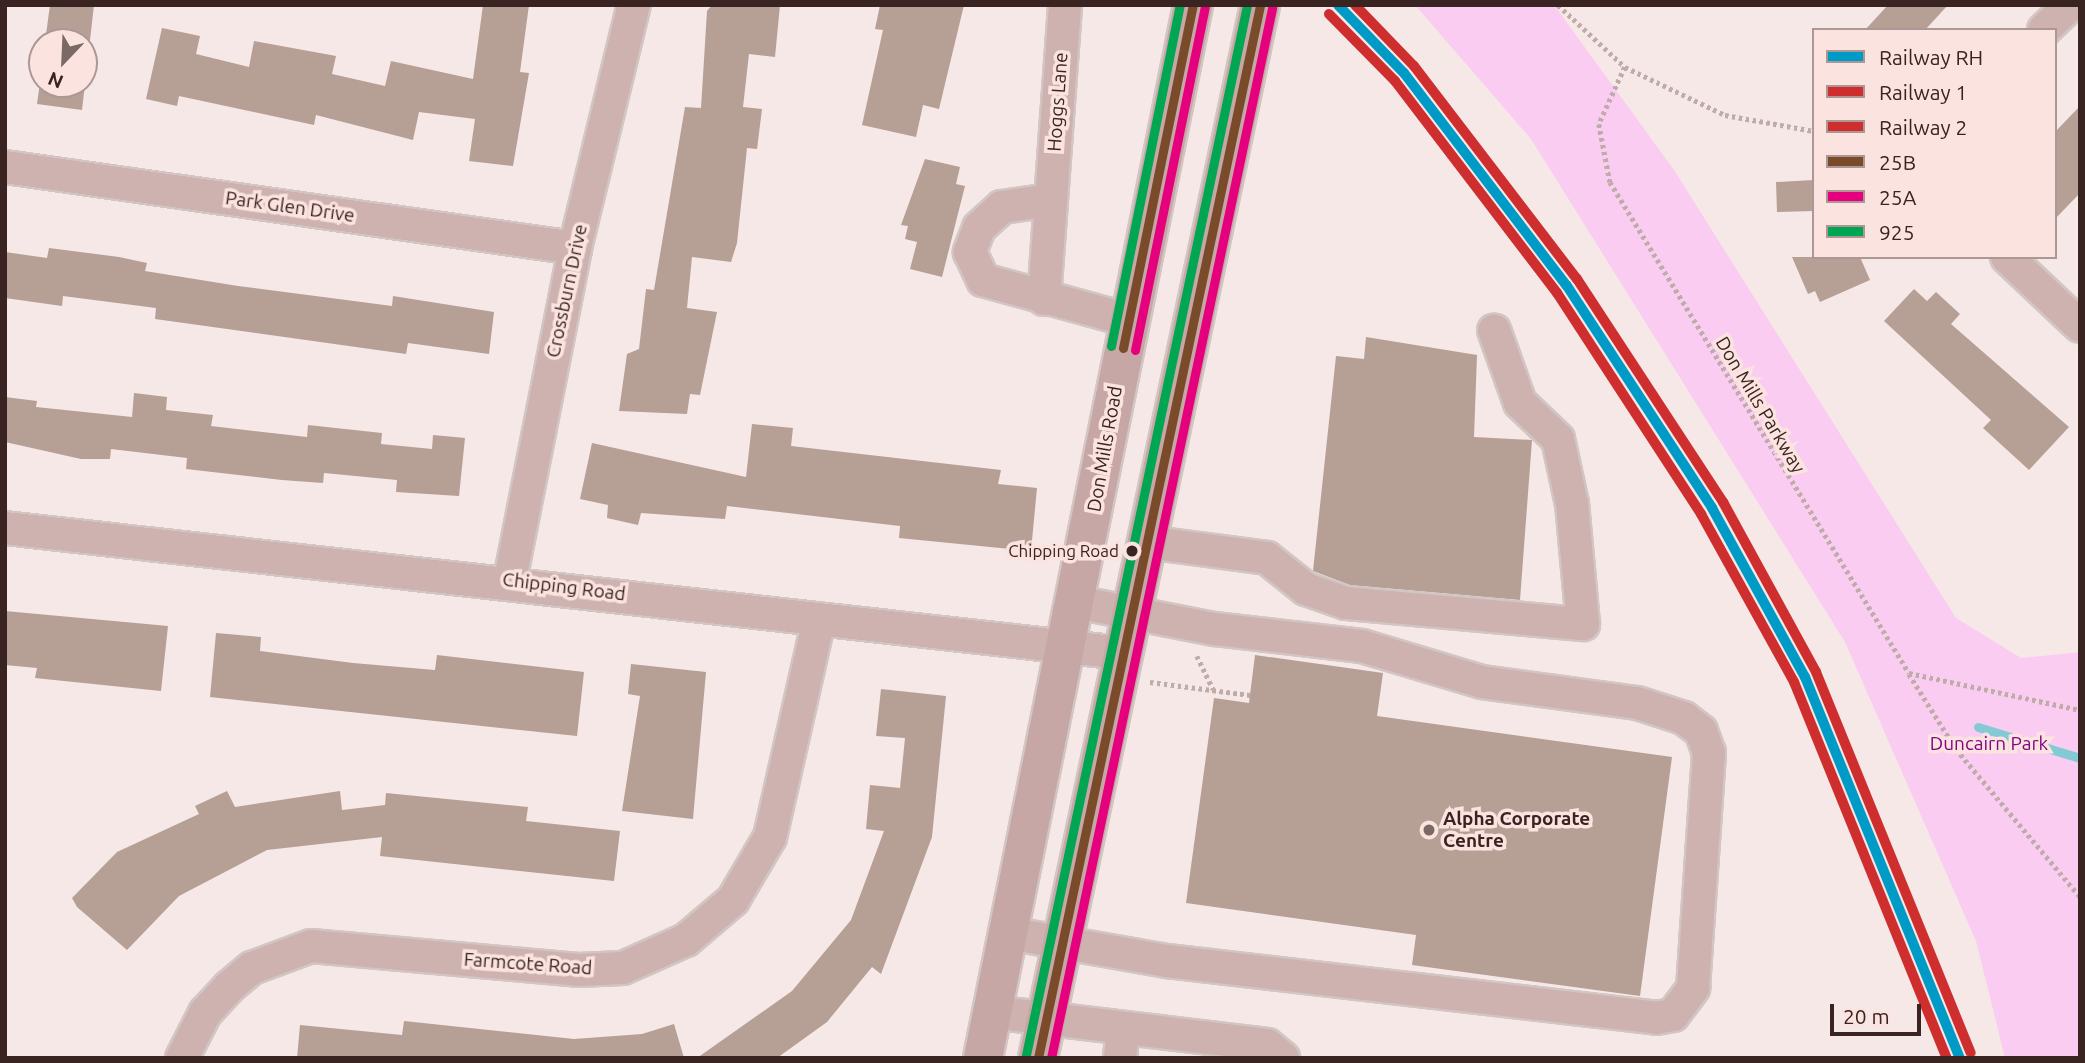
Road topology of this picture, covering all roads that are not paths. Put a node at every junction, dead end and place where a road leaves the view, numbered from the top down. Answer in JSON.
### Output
{"nodes":[{"id":1,"x":634,"y":5,"type":"edge"},
{"id":2,"x":1065,"y":5,"type":"edge"},
{"id":3,"x":1193,"y":5,"type":"edge"},
{"id":4,"x":1260,"y":5,"type":"edge"},
{"id":5,"x":2070,"y":5,"type":"edge"},
{"id":6,"x":2046,"y":28,"type":"edge"},
{"id":7,"x":5,"y":167,"type":"edge"},
{"id":8,"x":1050,"y":200,"type":"junction"},
{"id":9,"x":575,"y":248,"type":"junction"},
{"id":10,"x":2009,"y":259,"type":"edge"},
{"id":11,"x":1044,"y":299,"type":"junction"},
{"id":12,"x":1128,"y":320,"type":"junction"},
{"id":13,"x":2080,"y":326,"type":"edge"},
{"id":14,"x":1494,"y":330,"type":"dead end"},
{"id":15,"x":5,"y":528,"type":"edge"},
{"id":16,"x":1146,"y":542,"type":"junction"},
{"id":17,"x":510,"y":580,"type":"junction"},
{"id":18,"x":1077,"y":602,"type":"junction"},
{"id":19,"x":1131,"y":614,"type":"junction"},
{"id":20,"x":819,"y":619,"type":"junction"},
{"id":21,"x":1068,"y":647,"type":"junction"},
{"id":22,"x":1134,"y":667,"type":"junction"},
{"id":23,"x":1008,"y":933,"type":"junction"},
{"id":24,"x":1062,"y":943,"type":"junction"},
{"id":25,"x":992,"y":1012,"type":"junction"},
{"id":26,"x":1046,"y":1021,"type":"junction"},
{"id":27,"x":1122,"y":1044,"type":"edge"},
{"id":28,"x":182,"y":1058,"type":"edge"},
{"id":29,"x":983,"y":1058,"type":"edge"},
{"id":30,"x":1038,"y":1058,"type":"edge"},
{"id":31,"x":1283,"y":1058,"type":"edge"}],
"edges":[{"from":1,"to":9,"type":"street","name":"Crossburn Drive"},
{"from":2,"to":8,"type":"street","name":"Hoggs Lane"},
{"from":3,"to":12,"type":"main road","name":"Don Mills Road"},
{"from":4,"to":16,"type":"main road"},
{"from":5,"to":6,"type":"street"},
{"from":7,"to":9,"type":"street","name":"Park Glen Drive"},
{"from":8,"to":11,"type":"street","name":"Hoggs Lane"},
{"from":8,"to":11,"type":"street"},
{"from":9,"to":17,"type":"street","name":"Crossburn Drive"},
{"from":10,"to":13,"type":"street"},
{"from":11,"to":12,"type":"street"},
{"from":12,"to":18,"type":"main road","name":"Don Mills Road"},
{"from":14,"to":16,"type":"street"},
{"from":15,"to":17,"type":"street","name":"Chipping Road"},
{"from":16,"to":19,"type":"main road"},
{"from":17,"to":20,"type":"street","name":"Chipping Road"},
{"from":18,"to":19,"type":"street"},
{"from":18,"to":21,"type":"main road","name":"Don Mills Road"},
{"from":19,"to":22,"type":"main road"},
{"from":19,"to":24,"type":"street"},
{"from":20,"to":21,"type":"street","name":"Chipping Road"},
{"from":20,"to":28,"type":"street","name":"Farmcote Road"},
{"from":21,"to":22,"type":"street","name":"Chipping Road"},
{"from":21,"to":23,"type":"main road","name":"Don Mills Road"},
{"from":22,"to":24,"type":"main road"},
{"from":23,"to":24,"type":"street"},
{"from":23,"to":25,"type":"main road","name":"Don Mills Road"},
{"from":24,"to":26,"type":"main road"},
{"from":25,"to":26,"type":"street"},
{"from":25,"to":29,"type":"main road","name":"Don Mills Road"},
{"from":26,"to":27,"type":"street"},
{"from":26,"to":30,"type":"main road"},
{"from":27,"to":31,"type":"street"}]}
